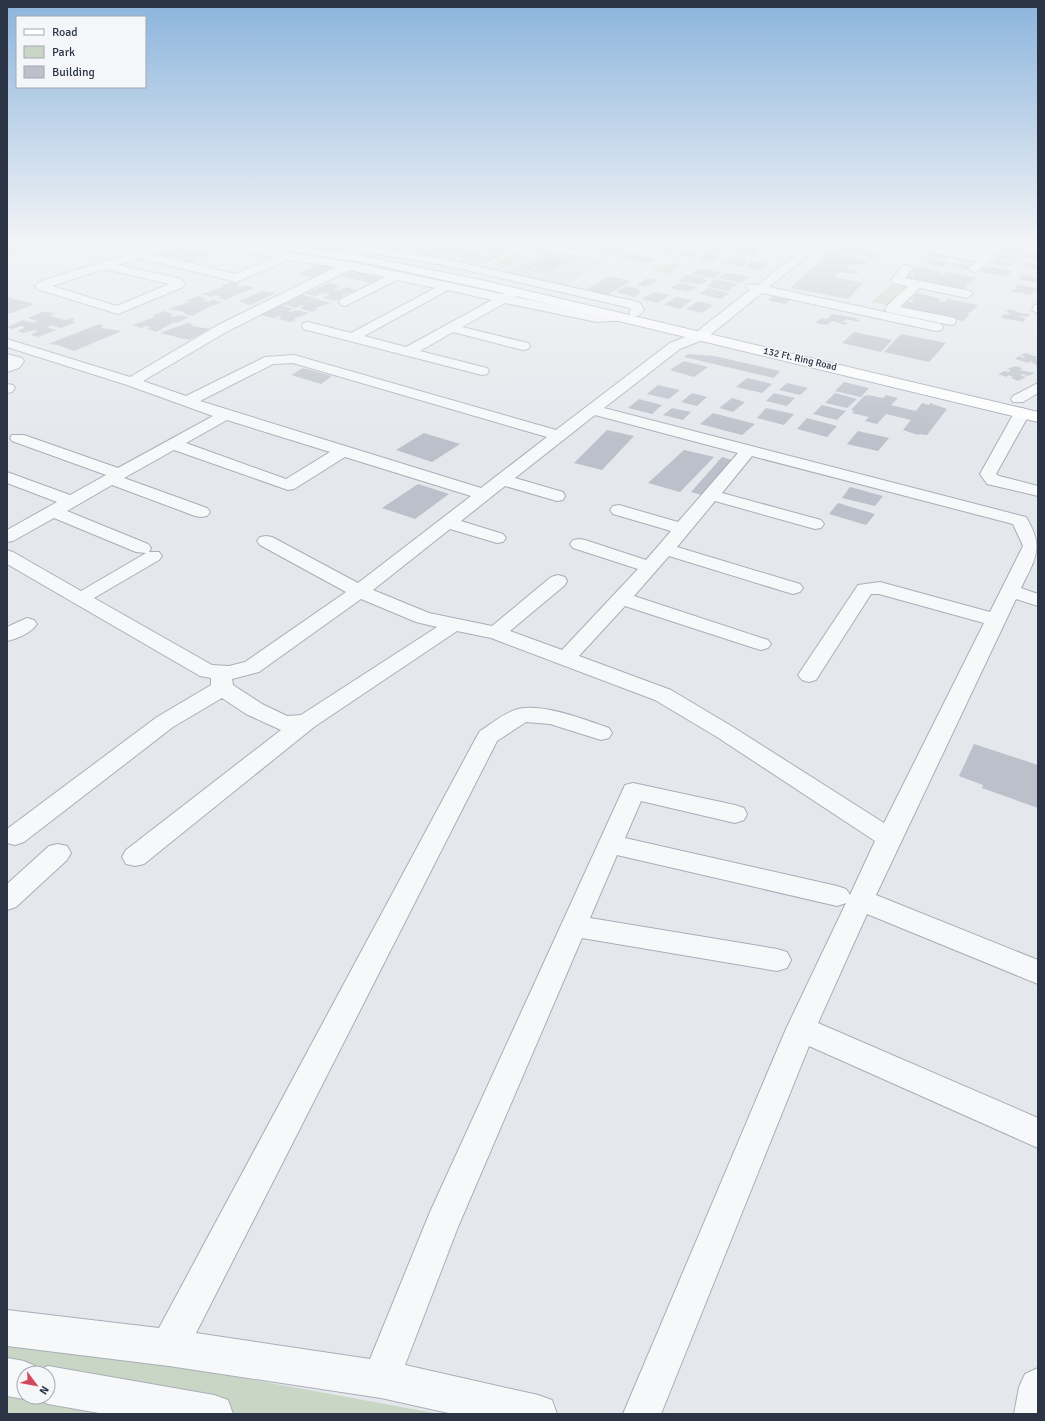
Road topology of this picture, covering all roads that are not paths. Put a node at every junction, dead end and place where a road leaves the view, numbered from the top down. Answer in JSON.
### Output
{"nodes":[{"id":1,"x":261,"y":309,"type":"edge"},
{"id":2,"x":404,"y":309,"type":"edge"},
{"id":3,"x":487,"y":309,"type":"edge"},
{"id":4,"x":489,"y":309,"type":"edge"},
{"id":5,"x":583,"y":309,"type":"edge"},
{"id":6,"x":618,"y":309,"type":"edge"},
{"id":7,"x":729,"y":309,"type":"edge"},
{"id":8,"x":872,"y":309,"type":"edge"},
{"id":9,"x":890,"y":309,"type":"edge"},
{"id":10,"x":502,"y":312,"type":"dead end"},
{"id":11,"x":887,"y":312,"type":"junction"},
{"id":12,"x":950,"y":321,"type":"dead end"},
{"id":13,"x":308,"y":326,"type":"dead end"},
{"id":14,"x":936,"y":327,"type":"dead end"},
{"id":15,"x":451,"y":328,"type":"junction"},
{"id":16,"x":700,"y":332,"type":"junction"},
{"id":17,"x":353,"y":337,"type":"junction"},
{"id":18,"x":7,"y":343,"type":"edge"},
{"id":19,"x":523,"y":346,"type":"dead end"},
{"id":20,"x":408,"y":352,"type":"junction"},
{"id":21,"x":7,"y":358,"type":"edge"},
{"id":22,"x":7,"y":368,"type":"edge"},
{"id":23,"x":482,"y":371,"type":"dead end"},
{"id":24,"x":132,"y":382,"type":"junction"},
{"id":25,"x":966,"y":387,"type":"dead end"},
{"id":26,"x":1038,"y":387,"type":"edge"},
{"id":27,"x":188,"y":401,"type":"junction"},
{"id":28,"x":1038,"y":403,"type":"edge"},
{"id":29,"x":1021,"y":406,"type":"edge"},
{"id":30,"x":592,"y":410,"type":"junction"},
{"id":31,"x":225,"y":415,"type":"junction"},
{"id":32,"x":554,"y":435,"type":"junction"},
{"id":33,"x":18,"y":438,"type":"dead end"},
{"id":34,"x":173,"y":444,"type":"junction"},
{"id":35,"x":343,"y":451,"type":"junction"},
{"id":36,"x":748,"y":451,"type":"junction"},
{"id":37,"x":115,"y":476,"type":"junction"},
{"id":38,"x":7,"y":477,"type":"edge"},
{"id":39,"x":502,"y":480,"type":"junction"},
{"id":40,"x":1038,"y":491,"type":"edge"},
{"id":41,"x":478,"y":493,"type":"junction"},
{"id":42,"x":710,"y":495,"type":"junction"},
{"id":43,"x":557,"y":496,"type":"dead end"},
{"id":44,"x":70,"y":501,"type":"junction"},
{"id":45,"x":619,"y":510,"type":"dead end"},
{"id":46,"x":53,"y":511,"type":"junction"},
{"id":47,"x":201,"y":512,"type":"dead end"},
{"id":48,"x":447,"y":522,"type":"junction"},
{"id":49,"x":816,"y":524,"type":"dead end"},
{"id":50,"x":682,"y":529,"type":"junction"},
{"id":51,"x":7,"y":537,"type":"edge"},
{"id":52,"x":497,"y":538,"type":"dead end"},
{"id":53,"x":266,"y":541,"type":"dead end"},
{"id":54,"x":580,"y":544,"type":"dead end"},
{"id":55,"x":7,"y":546,"type":"edge"},
{"id":56,"x":665,"y":549,"type":"junction"},
{"id":57,"x":7,"y":556,"type":"edge"},
{"id":58,"x":650,"y":567,"type":"junction"},
{"id":59,"x":558,"y":581,"type":"dead end"},
{"id":60,"x":354,"y":588,"type":"junction"},
{"id":61,"x":793,"y":588,"type":"dead end"},
{"id":62,"x":1009,"y":591,"type":"junction"},
{"id":63,"x":89,"y":593,"type":"junction"},
{"id":64,"x":620,"y":598,"type":"junction"},
{"id":65,"x":1038,"y":600,"type":"edge"},
{"id":66,"x":995,"y":620,"type":"junction"},
{"id":67,"x":27,"y":624,"type":"dead end"},
{"id":68,"x":453,"y":625,"type":"junction"},
{"id":69,"x":496,"y":633,"type":"junction"},
{"id":70,"x":7,"y":635,"type":"edge"},
{"id":71,"x":761,"y":644,"type":"dead end"},
{"id":72,"x":566,"y":658,"type":"junction"},
{"id":73,"x":809,"y":675,"type":"dead end"},
{"id":74,"x":222,"y":680,"type":"junction"},
{"id":75,"x":306,"y":722,"type":"junction"},
{"id":76,"x":602,"y":733,"type":"dead end"},
{"id":77,"x":735,"y":814,"type":"dead end"},
{"id":78,"x":15,"y":836,"type":"dead end"},
{"id":79,"x":889,"y":838,"type":"junction"},
{"id":80,"x":610,"y":844,"type":"junction"},
{"id":81,"x":58,"y":854,"type":"dead end"},
{"id":82,"x":135,"y":857,"type":"dead end"},
{"id":83,"x":849,"y":898,"type":"junction"},
{"id":84,"x":7,"y":900,"type":"edge"},
{"id":85,"x":574,"y":926,"type":"junction"},
{"id":86,"x":777,"y":960,"type":"dead end"},
{"id":87,"x":1038,"y":972,"type":"edge"},
{"id":88,"x":801,"y":1029,"type":"junction"},
{"id":89,"x":1038,"y":1133,"type":"edge"},
{"id":90,"x":7,"y":1328,"type":"edge"},
{"id":91,"x":170,"y":1348,"type":"junction"},
{"id":92,"x":381,"y":1379,"type":"junction"},
{"id":93,"x":56,"y":1385,"type":"edge"},
{"id":94,"x":1038,"y":1387,"type":"edge"},
{"id":95,"x":214,"y":1414,"type":"edge"},
{"id":96,"x":538,"y":1414,"type":"edge"},
{"id":97,"x":642,"y":1414,"type":"edge"},
{"id":98,"x":1033,"y":1414,"type":"edge"}],
"edges":[{"from":1,"to":24,"type":"street"},
{"from":2,"to":17,"type":"street"},
{"from":3,"to":15,"type":"street"},
{"from":4,"to":10,"type":"street"},
{"from":5,"to":16,"type":"main road","name":"132 Ft. Ring Road"},
{"from":6,"to":16,"type":"main road","name":"132 Ft. Ring Road"},
{"from":7,"to":16,"type":"street"},
{"from":8,"to":11,"type":"street"},
{"from":9,"to":11,"type":"street"},
{"from":11,"to":12,"type":"street"},
{"from":11,"to":14,"type":"street"},
{"from":13,"to":17,"type":"street"},
{"from":15,"to":19,"type":"street"},
{"from":15,"to":20,"type":"street"},
{"from":16,"to":25,"type":"main road","name":"132 Ft. Ring Road"},
{"from":16,"to":29,"type":"main road","name":"132 Ft. Ring Road"},
{"from":16,"to":30,"type":"street"},
{"from":16,"to":32,"type":"street"},
{"from":17,"to":20,"type":"street"},
{"from":18,"to":24,"type":"street"},
{"from":20,"to":23,"type":"street"},
{"from":21,"to":22,"type":"street"},
{"from":24,"to":27,"type":"street"},
{"from":26,"to":29,"type":"street"},
{"from":27,"to":31,"type":"street"},
{"from":27,"to":32,"type":"street"},
{"from":28,"to":29,"type":"main road","name":"132 Ft. Ring Road"},
{"from":29,"to":40,"type":"street"},
{"from":30,"to":32,"type":"street"},
{"from":30,"to":36,"type":"street"},
{"from":31,"to":34,"type":"street"},
{"from":31,"to":35,"type":"street"},
{"from":32,"to":39,"type":"street"},
{"from":32,"to":41,"type":"street"},
{"from":33,"to":37,"type":"street"},
{"from":34,"to":35,"type":"street"},
{"from":34,"to":37,"type":"street"},
{"from":35,"to":41,"type":"street"},
{"from":36,"to":42,"type":"street"},
{"from":36,"to":62,"type":"street"},
{"from":37,"to":44,"type":"street"},
{"from":37,"to":47,"type":"street"},
{"from":38,"to":44,"type":"street"},
{"from":39,"to":41,"type":"street"},
{"from":39,"to":43,"type":"street"},
{"from":41,"to":48,"type":"street"},
{"from":41,"to":60,"type":"street"},
{"from":42,"to":49,"type":"street"},
{"from":42,"to":50,"type":"street"},
{"from":44,"to":46,"type":"street"},
{"from":45,"to":50,"type":"street"},
{"from":46,"to":51,"type":"street"},
{"from":46,"to":63,"type":"street"},
{"from":48,"to":52,"type":"street"},
{"from":48,"to":60,"type":"street"},
{"from":50,"to":56,"type":"street"},
{"from":53,"to":60,"type":"street"},
{"from":54,"to":58,"type":"street"},
{"from":55,"to":63,"type":"street"},
{"from":56,"to":58,"type":"street"},
{"from":56,"to":61,"type":"street"},
{"from":57,"to":74,"type":"street"},
{"from":58,"to":64,"type":"street"},
{"from":59,"to":69,"type":"street"},
{"from":60,"to":63,"type":"street"},
{"from":60,"to":68,"type":"street"},
{"from":60,"to":74,"type":"street"},
{"from":62,"to":65,"type":"street"},
{"from":62,"to":66,"type":"street"},
{"from":64,"to":71,"type":"street"},
{"from":64,"to":72,"type":"street"},
{"from":66,"to":73,"type":"street"},
{"from":66,"to":79,"type":"street"},
{"from":67,"to":70,"type":"street"},
{"from":68,"to":69,"type":"street"},
{"from":68,"to":75,"type":"street"},
{"from":69,"to":72,"type":"street"},
{"from":72,"to":79,"type":"street"},
{"from":74,"to":75,"type":"street"},
{"from":74,"to":78,"type":"street"},
{"from":75,"to":82,"type":"street"},
{"from":76,"to":91,"type":"street"},
{"from":77,"to":80,"type":"street"},
{"from":79,"to":83,"type":"street"},
{"from":80,"to":83,"type":"street"},
{"from":80,"to":85,"type":"street"},
{"from":81,"to":84,"type":"street"},
{"from":83,"to":87,"type":"street"},
{"from":83,"to":88,"type":"street"},
{"from":85,"to":86,"type":"street"},
{"from":85,"to":92,"type":"street"},
{"from":88,"to":89,"type":"street"},
{"from":88,"to":97,"type":"street"},
{"from":90,"to":91,"type":"street"},
{"from":91,"to":92,"type":"street"},
{"from":92,"to":96,"type":"street"},
{"from":93,"to":95,"type":"street"},
{"from":94,"to":98,"type":"street"}]}
